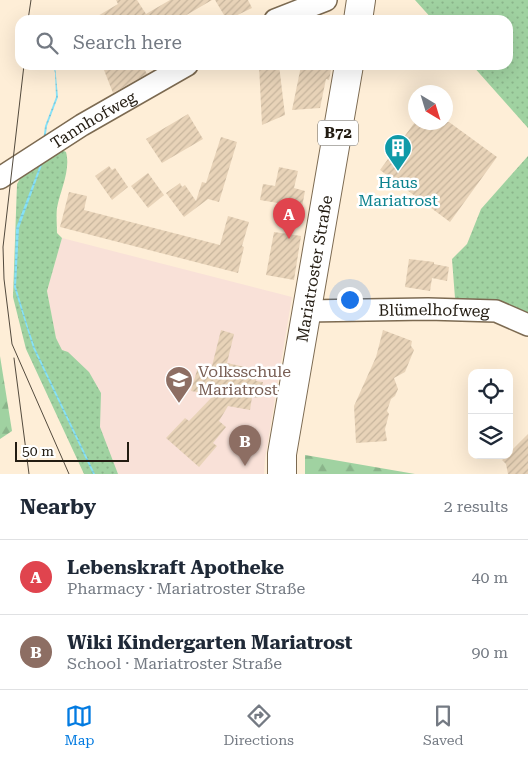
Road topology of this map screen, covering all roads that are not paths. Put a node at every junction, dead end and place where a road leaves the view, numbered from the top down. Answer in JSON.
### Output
{"nodes":[{"id":1,"x":326,"y":0,"type":"edge"},
{"id":2,"x":362,"y":0,"type":"edge"},
{"id":3,"x":288,"y":15,"type":"edge"},
{"id":4,"x":359,"y":15,"type":"edge"},
{"id":5,"x":179,"y":70,"type":"edge"},
{"id":6,"x":349,"y":70,"type":"edge"},
{"id":7,"x":0,"y":178,"type":"edge"},
{"id":8,"x":306,"y":311,"type":"junction"},
{"id":9,"x":528,"y":325,"type":"edge"},
{"id":10,"x":282,"y":474,"type":"edge"}],
"edges":[{"from":1,"to":3,"type":"street"},
{"from":2,"to":4,"type":"main road"},
{"from":5,"to":7,"type":"street","name":"Tannhofweg"},
{"from":6,"to":8,"type":"main road","name":"Mariatroster Straße","number":"B72"},
{"from":8,"to":9,"type":"street","name":"Blümelhofweg"},
{"from":8,"to":10,"type":"main road","name":"Mariatroster Straße","number":"B72"}]}
